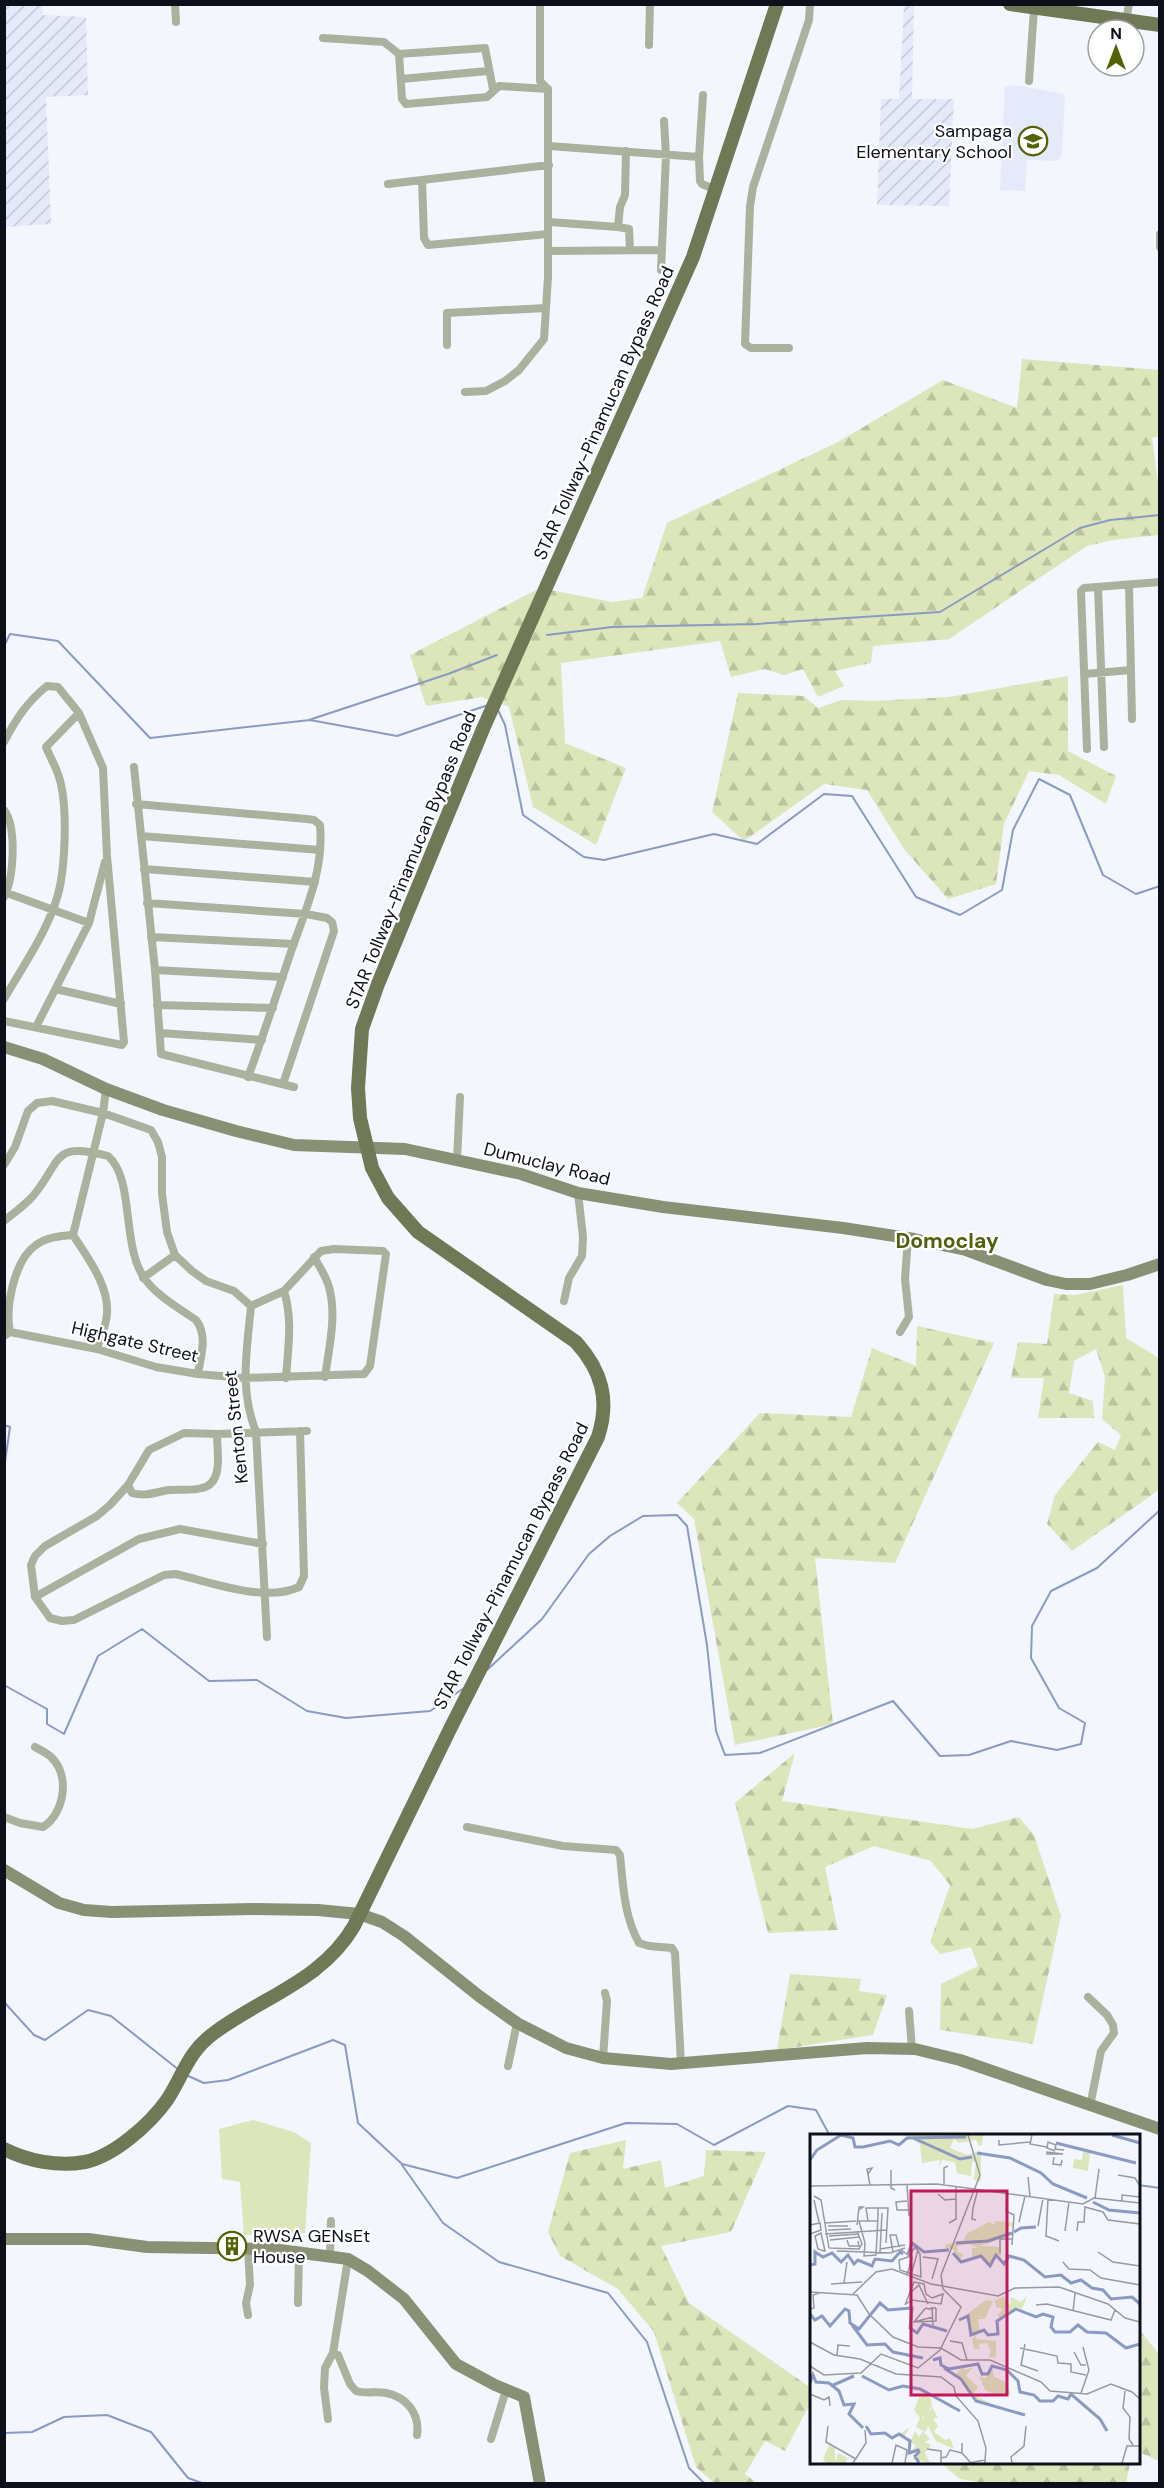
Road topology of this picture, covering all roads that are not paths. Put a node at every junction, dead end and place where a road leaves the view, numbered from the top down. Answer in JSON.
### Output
{"nodes":[{"id":1,"x":175,"y":4,"type":"edge"},
{"id":2,"x":536,"y":4,"type":"edge"},
{"id":3,"x":650,"y":4,"type":"edge"},
{"id":4,"x":777,"y":4,"type":"edge"},
{"id":5,"x":810,"y":4,"type":"edge"},
{"id":6,"x":1010,"y":4,"type":"edge"},
{"id":7,"x":540,"y":5,"type":"edge"},
{"id":8,"x":1034,"y":9,"type":"junction"},
{"id":9,"x":1103,"y":18,"type":"edge"},
{"id":10,"x":176,"y":22,"type":"dead end"},
{"id":11,"x":323,"y":38,"type":"dead end"},
{"id":12,"x":649,"y":45,"type":"dead end"},
{"id":13,"x":399,"y":54,"type":"junction"},
{"id":14,"x":488,"y":71,"type":"junction"},
{"id":15,"x":401,"y":79,"type":"junction"},
{"id":16,"x":1029,"y":81,"type":"dead end"},
{"id":17,"x":493,"y":89,"type":"junction"},
{"id":18,"x":548,"y":89,"type":"junction"},
{"id":19,"x":703,"y":95,"type":"dead end"},
{"id":20,"x":664,"y":121,"type":"dead end"},
{"id":21,"x":549,"y":146,"type":"junction"},
{"id":22,"x":626,"y":151,"type":"junction"},
{"id":23,"x":666,"y":155,"type":"junction"},
{"id":24,"x":699,"y":157,"type":"junction"},
{"id":25,"x":549,"y":165,"type":"junction"},
{"id":26,"x":422,"y":180,"type":"junction"},
{"id":27,"x":388,"y":184,"type":"dead end"},
{"id":28,"x":716,"y":190,"type":"junction"},
{"id":29,"x":549,"y":222,"type":"junction"},
{"id":30,"x":618,"y":227,"type":"junction"},
{"id":31,"x":548,"y":234,"type":"junction"},
{"id":32,"x":1160,"y":234,"type":"edge"},
{"id":33,"x":1160,"y":248,"type":"edge"},
{"id":34,"x":630,"y":250,"type":"junction"},
{"id":35,"x":662,"y":250,"type":"junction"},
{"id":36,"x":549,"y":251,"type":"junction"},
{"id":37,"x":661,"y":270,"type":"dead end"},
{"id":38,"x":546,"y":308,"type":"junction"},
{"id":39,"x":447,"y":345,"type":"dead end"},
{"id":40,"x":789,"y":348,"type":"dead end"},
{"id":41,"x":465,"y":392,"type":"dead end"},
{"id":42,"x":1160,"y":582,"type":"edge"},
{"id":43,"x":1129,"y":585,"type":"junction"},
{"id":44,"x":1098,"y":587,"type":"junction"},
{"id":45,"x":1131,"y":670,"type":"junction"},
{"id":46,"x":1101,"y":671,"type":"junction"},
{"id":47,"x":1084,"y":674,"type":"junction"},
{"id":48,"x":79,"y":713,"type":"junction"},
{"id":49,"x":1132,"y":719,"type":"dead end"},
{"id":50,"x":4,"y":742,"type":"edge"},
{"id":51,"x":1104,"y":747,"type":"dead end"},
{"id":52,"x":1087,"y":749,"type":"dead end"},
{"id":53,"x":134,"y":767,"type":"dead end"},
{"id":54,"x":136,"y":804,"type":"junction"},
{"id":55,"x":4,"y":810,"type":"edge"},
{"id":56,"x":141,"y":837,"type":"junction"},
{"id":57,"x":320,"y":850,"type":"junction"},
{"id":58,"x":106,"y":856,"type":"junction"},
{"id":59,"x":144,"y":869,"type":"junction"},
{"id":60,"x":315,"y":882,"type":"junction"},
{"id":61,"x":6,"y":895,"type":"edge"},
{"id":62,"x":147,"y":903,"type":"junction"},
{"id":63,"x":52,"y":910,"type":"junction"},
{"id":64,"x":306,"y":914,"type":"junction"},
{"id":65,"x":89,"y":922,"type":"junction"},
{"id":66,"x":151,"y":937,"type":"junction"},
{"id":67,"x":294,"y":944,"type":"junction"},
{"id":68,"x":155,"y":970,"type":"junction"},
{"id":69,"x":283,"y":977,"type":"junction"},
{"id":70,"x":56,"y":988,"type":"junction"},
{"id":71,"x":4,"y":999,"type":"edge"},
{"id":72,"x":121,"y":1004,"type":"junction"},
{"id":73,"x":158,"y":1005,"type":"junction"},
{"id":74,"x":273,"y":1008,"type":"junction"},
{"id":75,"x":4,"y":1021,"type":"edge"},
{"id":76,"x":36,"y":1027,"type":"junction"},
{"id":77,"x":160,"y":1033,"type":"junction"},
{"id":78,"x":262,"y":1040,"type":"junction"},
{"id":79,"x":4,"y":1047,"type":"edge"},
{"id":80,"x":248,"y":1077,"type":"junction"},
{"id":81,"x":283,"y":1084,"type":"junction"},
{"id":82,"x":294,"y":1087,"type":"dead end"},
{"id":83,"x":106,"y":1089,"type":"junction"},
{"id":84,"x":460,"y":1096,"type":"dead end"},
{"id":85,"x":103,"y":1113,"type":"junction"},
{"id":86,"x":368,"y":1148,"type":"junction"},
{"id":87,"x":93,"y":1152,"type":"junction"},
{"id":88,"x":457,"y":1160,"type":"junction"},
{"id":89,"x":4,"y":1166,"type":"edge"},
{"id":90,"x":578,"y":1193,"type":"junction"},
{"id":91,"x":4,"y":1221,"type":"edge"},
{"id":92,"x":73,"y":1235,"type":"junction"},
{"id":93,"x":908,"y":1238,"type":"junction"},
{"id":94,"x":175,"y":1254,"type":"junction"},
{"id":95,"x":314,"y":1257,"type":"junction"},
{"id":96,"x":1160,"y":1264,"type":"edge"},
{"id":97,"x":143,"y":1278,"type":"junction"},
{"id":98,"x":284,"y":1291,"type":"junction"},
{"id":99,"x":564,"y":1301,"type":"dead end"},
{"id":100,"x":251,"y":1306,"type":"junction"},
{"id":101,"x":900,"y":1332,"type":"dead end"},
{"id":102,"x":7,"y":1334,"type":"edge"},
{"id":103,"x":97,"y":1350,"type":"junction"},
{"id":104,"x":198,"y":1374,"type":"junction"},
{"id":105,"x":325,"y":1377,"type":"junction"},
{"id":106,"x":244,"y":1378,"type":"junction"},
{"id":107,"x":286,"y":1378,"type":"junction"},
{"id":108,"x":256,"y":1432,"type":"junction"},
{"id":109,"x":217,"y":1434,"type":"junction"},
{"id":110,"x":128,"y":1485,"type":"junction"},
{"id":111,"x":263,"y":1544,"type":"junction"},
{"id":112,"x":263,"y":1594,"type":"junction"},
{"id":113,"x":35,"y":1597,"type":"junction"},
{"id":114,"x":267,"y":1637,"type":"dead end"},
{"id":115,"x":35,"y":1747,"type":"dead end"},
{"id":116,"x":4,"y":1817,"type":"edge"},
{"id":117,"x":467,"y":1827,"type":"dead end"},
{"id":118,"x":4,"y":1870,"type":"edge"},
{"id":119,"x":359,"y":1914,"type":"junction"},
{"id":120,"x":605,"y":1993,"type":"dead end"},
{"id":121,"x":1088,"y":1997,"type":"dead end"},
{"id":122,"x":909,"y":2011,"type":"dead end"},
{"id":123,"x":517,"y":2023,"type":"junction"},
{"id":124,"x":912,"y":2049,"type":"junction"},
{"id":125,"x":603,"y":2058,"type":"junction"},
{"id":126,"x":681,"y":2062,"type":"junction"},
{"id":127,"x":508,"y":2066,"type":"dead end"},
{"id":128,"x":1090,"y":2106,"type":"junction"},
{"id":129,"x":1160,"y":2129,"type":"edge"},
{"id":130,"x":4,"y":2150,"type":"edge"},
{"id":131,"x":331,"y":2221,"type":"dead end"},
{"id":132,"x":4,"y":2239,"type":"edge"},
{"id":133,"x":248,"y":2249,"type":"junction"},
{"id":134,"x":299,"y":2252,"type":"junction"},
{"id":135,"x":330,"y":2256,"type":"junction"},
{"id":136,"x":348,"y":2259,"type":"junction"},
{"id":137,"x":298,"y":2303,"type":"dead end"},
{"id":138,"x":248,"y":2315,"type":"dead end"},
{"id":139,"x":333,"y":2353,"type":"junction"},
{"id":140,"x":506,"y":2390,"type":"junction"},
{"id":141,"x":328,"y":2419,"type":"dead end"},
{"id":142,"x":417,"y":2435,"type":"dead end"},
{"id":143,"x":491,"y":2439,"type":"dead end"},
{"id":144,"x":540,"y":2484,"type":"edge"}],
"edges":[{"from":1,"to":10,"type":"street"},
{"from":2,"to":7,"type":"street"},
{"from":3,"to":12,"type":"street"},
{"from":4,"to":28,"type":"main road","name":"STAR Tollway-Pinamucan Bypass Road"},
{"from":5,"to":40,"type":"street"},
{"from":6,"to":8,"type":"main road"},
{"from":7,"to":18,"type":"street"},
{"from":8,"to":9,"type":"main road"},
{"from":8,"to":16,"type":"street"},
{"from":11,"to":13,"type":"street"},
{"from":13,"to":14,"type":"street"},
{"from":13,"to":15,"type":"street"},
{"from":14,"to":15,"type":"street"},
{"from":14,"to":17,"type":"street"},
{"from":15,"to":17,"type":"street"},
{"from":17,"to":18,"type":"street"},
{"from":18,"to":21,"type":"street"},
{"from":19,"to":24,"type":"street"},
{"from":20,"to":23,"type":"street"},
{"from":21,"to":22,"type":"street"},
{"from":21,"to":25,"type":"street"},
{"from":22,"to":23,"type":"street"},
{"from":22,"to":30,"type":"street"},
{"from":23,"to":24,"type":"street"},
{"from":23,"to":35,"type":"street"},
{"from":24,"to":28,"type":"street"},
{"from":25,"to":26,"type":"street"},
{"from":25,"to":29,"type":"street"},
{"from":26,"to":27,"type":"street"},
{"from":26,"to":31,"type":"street"},
{"from":28,"to":86,"type":"main road","name":"STAR Tollway-Pinamucan Bypass Road"},
{"from":29,"to":30,"type":"street"},
{"from":29,"to":31,"type":"street"},
{"from":30,"to":34,"type":"street"},
{"from":31,"to":36,"type":"street"},
{"from":32,"to":33,"type":"street"},
{"from":34,"to":35,"type":"street"},
{"from":34,"to":36,"type":"street"},
{"from":35,"to":37,"type":"street"},
{"from":36,"to":38,"type":"street"},
{"from":38,"to":39,"type":"street"},
{"from":38,"to":41,"type":"street"},
{"from":42,"to":43,"type":"street"},
{"from":43,"to":44,"type":"street"},
{"from":43,"to":45,"type":"street"},
{"from":44,"to":46,"type":"street"},
{"from":44,"to":47,"type":"street"},
{"from":45,"to":46,"type":"street"},
{"from":45,"to":49,"type":"street"},
{"from":46,"to":47,"type":"street"},
{"from":46,"to":51,"type":"street"},
{"from":47,"to":52,"type":"street"},
{"from":48,"to":50,"type":"street"},
{"from":48,"to":58,"type":"street"},
{"from":48,"to":63,"type":"street"},
{"from":53,"to":54,"type":"street"},
{"from":54,"to":56,"type":"street"},
{"from":54,"to":57,"type":"street"},
{"from":55,"to":61,"type":"street"},
{"from":56,"to":57,"type":"street"},
{"from":56,"to":59,"type":"street"},
{"from":57,"to":60,"type":"street"},
{"from":58,"to":65,"type":"street"},
{"from":58,"to":72,"type":"street"},
{"from":59,"to":60,"type":"street"},
{"from":59,"to":62,"type":"street"},
{"from":60,"to":64,"type":"street"},
{"from":61,"to":63,"type":"street"},
{"from":62,"to":64,"type":"street"},
{"from":62,"to":66,"type":"street"},
{"from":63,"to":65,"type":"street"},
{"from":63,"to":71,"type":"street"},
{"from":64,"to":67,"type":"street"},
{"from":64,"to":81,"type":"street"},
{"from":65,"to":70,"type":"street"},
{"from":66,"to":67,"type":"street"},
{"from":66,"to":68,"type":"street"},
{"from":67,"to":69,"type":"street"},
{"from":68,"to":69,"type":"street"},
{"from":68,"to":73,"type":"street"},
{"from":69,"to":74,"type":"street"},
{"from":70,"to":72,"type":"street"},
{"from":70,"to":76,"type":"street"},
{"from":72,"to":76,"type":"street"},
{"from":73,"to":74,"type":"street"},
{"from":73,"to":77,"type":"street"},
{"from":74,"to":78,"type":"street"},
{"from":75,"to":76,"type":"street"},
{"from":77,"to":78,"type":"street"},
{"from":77,"to":80,"type":"street"},
{"from":78,"to":80,"type":"street"},
{"from":79,"to":83,"type":"street","name":"Dumuclay Road"},
{"from":80,"to":81,"type":"street"},
{"from":81,"to":82,"type":"street"},
{"from":83,"to":85,"type":"street"},
{"from":83,"to":86,"type":"street","name":"Dumuclay Road"},
{"from":84,"to":88,"type":"street"},
{"from":85,"to":87,"type":"street"},
{"from":85,"to":89,"type":"street"},
{"from":85,"to":94,"type":"street"},
{"from":86,"to":88,"type":"street","name":"Dumuclay Road"},
{"from":86,"to":119,"type":"main road","name":"STAR Tollway-Pinamucan Bypass Road"},
{"from":87,"to":91,"type":"street"},
{"from":87,"to":92,"type":"street"},
{"from":87,"to":97,"type":"street"},
{"from":88,"to":90,"type":"street","name":"Dumuclay Road"},
{"from":90,"to":93,"type":"street","name":"Dumuclay Road"},
{"from":90,"to":99,"type":"street"},
{"from":92,"to":102,"type":"street"},
{"from":92,"to":103,"type":"street"},
{"from":93,"to":96,"type":"street","name":"Dumuclay Road"},
{"from":93,"to":101,"type":"street"},
{"from":94,"to":97,"type":"street"},
{"from":94,"to":100,"type":"street"},
{"from":95,"to":98,"type":"street"},
{"from":95,"to":105,"type":"street"},
{"from":95,"to":105,"type":"street","name":"Highgate Street"},
{"from":97,"to":104,"type":"street"},
{"from":98,"to":100,"type":"street"},
{"from":98,"to":107,"type":"street"},
{"from":100,"to":106,"type":"street","name":"Kenton Street"},
{"from":102,"to":103,"type":"street","name":"Highgate Street"},
{"from":103,"to":104,"type":"street","name":"Highgate Street"},
{"from":104,"to":106,"type":"street","name":"Highgate Street"},
{"from":105,"to":107,"type":"street","name":"Highgate Street"},
{"from":106,"to":107,"type":"street","name":"Highgate Street"},
{"from":106,"to":108,"type":"street","name":"Kenton Street"},
{"from":108,"to":109,"type":"street"},
{"from":108,"to":111,"type":"street","name":"Kenton Street"},
{"from":108,"to":112,"type":"street"},
{"from":109,"to":110,"type":"street"},
{"from":109,"to":110,"type":"street"},
{"from":110,"to":113,"type":"street"},
{"from":111,"to":112,"type":"street","name":"Kenton Street"},
{"from":111,"to":113,"type":"street"},
{"from":112,"to":113,"type":"street"},
{"from":112,"to":114,"type":"street","name":"Kenton Street"},
{"from":115,"to":116,"type":"street"},
{"from":117,"to":126,"type":"street"},
{"from":118,"to":119,"type":"street"},
{"from":119,"to":123,"type":"street"},
{"from":119,"to":130,"type":"main road","name":"STAR Tollway-Pinamucan Bypass Road"},
{"from":120,"to":125,"type":"street"},
{"from":121,"to":128,"type":"street"},
{"from":122,"to":124,"type":"street"},
{"from":123,"to":125,"type":"street"},
{"from":123,"to":127,"type":"street"},
{"from":124,"to":126,"type":"street"},
{"from":124,"to":128,"type":"street"},
{"from":125,"to":126,"type":"street"},
{"from":128,"to":129,"type":"street"},
{"from":131,"to":135,"type":"street"},
{"from":132,"to":133,"type":"street"},
{"from":133,"to":134,"type":"street"},
{"from":133,"to":138,"type":"street"},
{"from":134,"to":135,"type":"street"},
{"from":134,"to":137,"type":"street"},
{"from":135,"to":136,"type":"street"},
{"from":136,"to":139,"type":"street"},
{"from":136,"to":140,"type":"street"},
{"from":139,"to":141,"type":"street"},
{"from":139,"to":142,"type":"street"},
{"from":140,"to":143,"type":"street"},
{"from":140,"to":144,"type":"street"}]}
